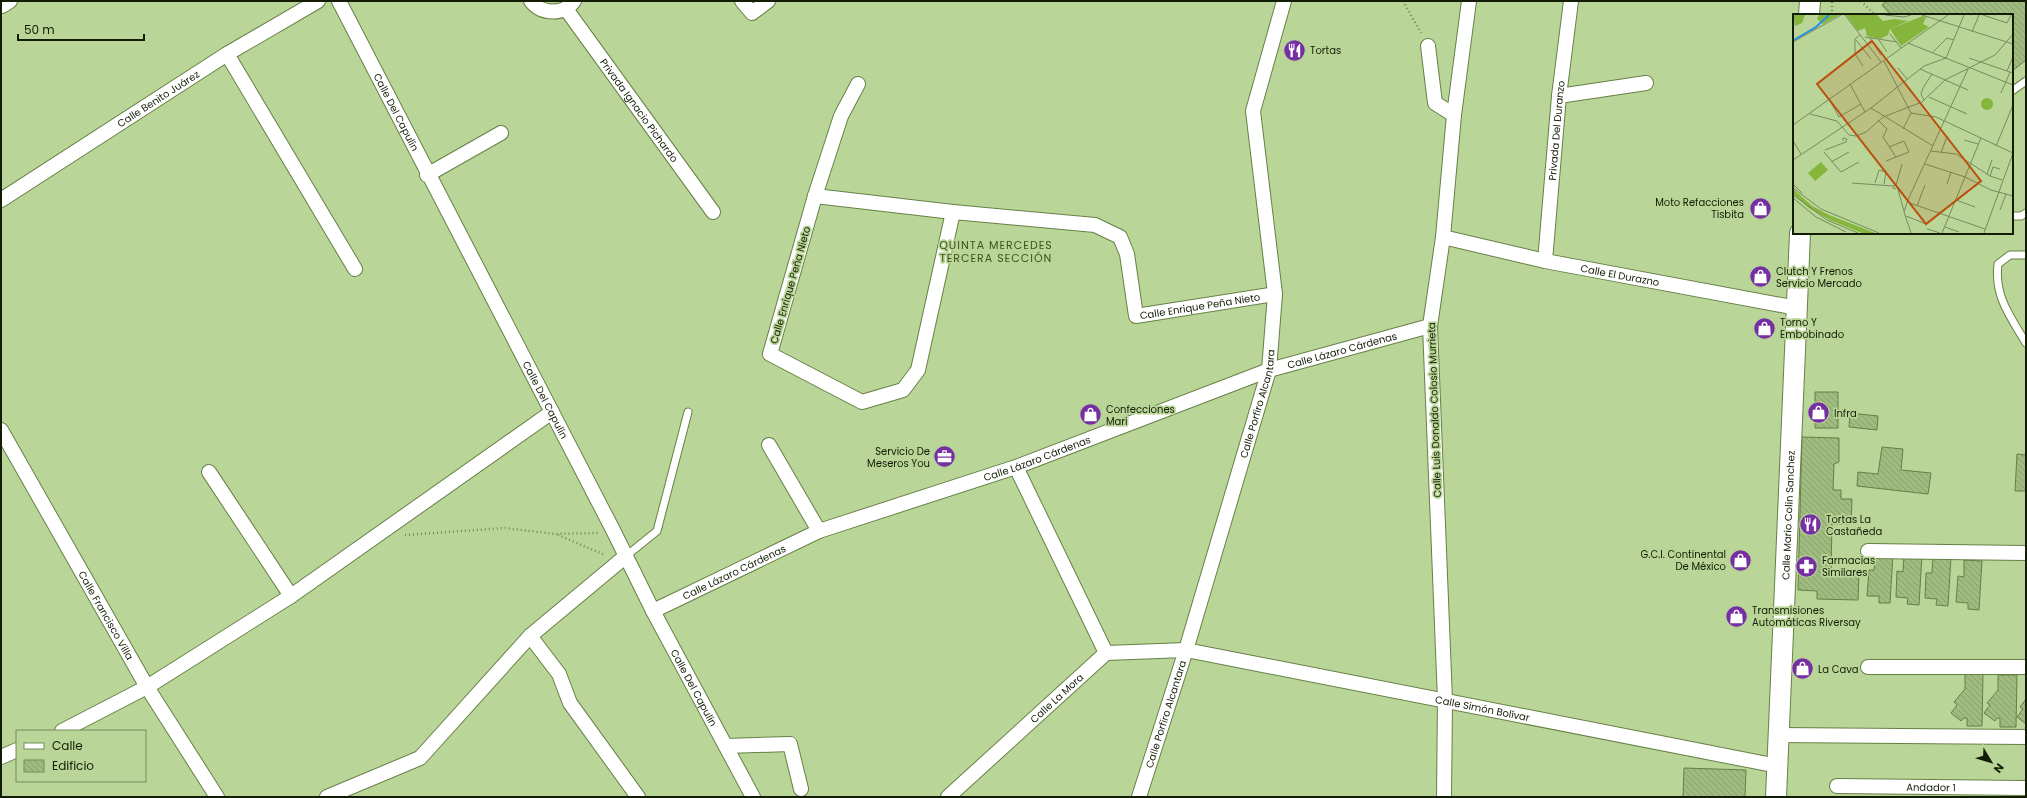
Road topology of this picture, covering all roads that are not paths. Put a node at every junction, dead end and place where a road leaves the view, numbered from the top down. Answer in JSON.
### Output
{"nodes":[{"id":1,"x":318,"y":1,"type":"edge"},
{"id":2,"x":339,"y":1,"type":"edge"},
{"id":3,"x":531,"y":1,"type":"edge"},
{"id":4,"x":742,"y":1,"type":"edge"},
{"id":5,"x":768,"y":1,"type":"edge"},
{"id":6,"x":1284,"y":1,"type":"edge"},
{"id":7,"x":1469,"y":1,"type":"edge"},
{"id":8,"x":1571,"y":1,"type":"edge"},
{"id":9,"x":1810,"y":1,"type":"edge"},
{"id":10,"x":570,"y":5,"type":"edge"},
{"id":11,"x":1809,"y":14,"type":"edge"},
{"id":12,"x":1428,"y":46,"type":"road end"},
{"id":13,"x":227,"y":54,"type":"junction"},
{"id":14,"x":2026,"y":80,"type":"edge"},
{"id":15,"x":1646,"y":83,"type":"dead end"},
{"id":16,"x":858,"y":84,"type":"dead end"},
{"id":17,"x":2013,"y":90,"type":"edge"},
{"id":18,"x":1559,"y":96,"type":"junction"},
{"id":19,"x":1454,"y":115,"type":"junction"},
{"id":20,"x":501,"y":133,"type":"dead end"},
{"id":21,"x":427,"y":175,"type":"junction"},
{"id":22,"x":815,"y":196,"type":"junction"},
{"id":23,"x":1,"y":200,"type":"edge"},
{"id":24,"x":713,"y":212,"type":"dead end"},
{"id":25,"x":953,"y":212,"type":"junction"},
{"id":26,"x":2026,"y":213,"type":"edge"},
{"id":27,"x":2013,"y":216,"type":"edge"},
{"id":28,"x":1800,"y":234,"type":"edge"},
{"id":29,"x":1443,"y":237,"type":"junction"},
{"id":30,"x":2026,"y":255,"type":"edge"},
{"id":31,"x":1545,"y":261,"type":"junction"},
{"id":32,"x":355,"y":269,"type":"dead end"},
{"id":33,"x":1275,"y":294,"type":"junction"},
{"id":34,"x":1797,"y":308,"type":"junction"},
{"id":35,"x":1430,"y":326,"type":"junction"},
{"id":36,"x":2026,"y":343,"type":"edge"},
{"id":37,"x":1269,"y":370,"type":"junction"},
{"id":38,"x":552,"y":412,"type":"junction"},
{"id":39,"x":688,"y":412,"type":"dead end"},
{"id":40,"x":1,"y":430,"type":"edge"},
{"id":41,"x":769,"y":445,"type":"dead end"},
{"id":42,"x":5,"y":447,"type":"edge"},
{"id":43,"x":1016,"y":467,"type":"junction"},
{"id":44,"x":209,"y":472,"type":"dead end"},
{"id":45,"x":819,"y":531,"type":"junction"},
{"id":46,"x":1868,"y":551,"type":"dead end"},
{"id":47,"x":2026,"y":553,"type":"edge"},
{"id":48,"x":622,"y":559,"type":"junction"},
{"id":49,"x":291,"y":596,"type":"junction"},
{"id":50,"x":653,"y":611,"type":"junction"},
{"id":51,"x":530,"y":636,"type":"junction"},
{"id":52,"x":1186,"y":650,"type":"junction"},
{"id":53,"x":1106,"y":653,"type":"junction"},
{"id":54,"x":1868,"y":667,"type":"dead end"},
{"id":55,"x":2026,"y":667,"type":"edge"},
{"id":56,"x":147,"y":687,"type":"junction"},
{"id":57,"x":1445,"y":700,"type":"junction"},
{"id":58,"x":64,"y":730,"type":"edge"},
{"id":59,"x":1778,"y":735,"type":"junction"},
{"id":60,"x":2026,"y":737,"type":"edge"},
{"id":61,"x":726,"y":746,"type":"junction"},
{"id":62,"x":16,"y":750,"type":"edge"},
{"id":63,"x":1,"y":757,"type":"edge"},
{"id":64,"x":1778,"y":766,"type":"junction"},
{"id":65,"x":1837,"y":786,"type":"dead end"},
{"id":66,"x":2026,"y":788,"type":"edge"},
{"id":67,"x":801,"y":789,"type":"dead end"},
{"id":68,"x":217,"y":797,"type":"edge"},
{"id":69,"x":327,"y":797,"type":"edge"},
{"id":70,"x":638,"y":797,"type":"edge"},
{"id":71,"x":753,"y":797,"type":"edge"},
{"id":72,"x":948,"y":797,"type":"edge"},
{"id":73,"x":1139,"y":797,"type":"edge"},
{"id":74,"x":1444,"y":797,"type":"edge"},
{"id":75,"x":1776,"y":797,"type":"edge"}],
"edges":[{"from":1,"to":13,"type":"street","name":"Calle Benito Juárez"},
{"from":2,"to":21,"type":"street","name":"Calle Del Capulín"},
{"from":3,"to":10,"type":"street"},
{"from":4,"to":5,"type":"street"},
{"from":6,"to":33,"type":"street","name":"Calle Porfiro Alcantara"},
{"from":7,"to":19,"type":"street","name":"Calle Luis Donaldo Colosio Murrieta"},
{"from":8,"to":18,"type":"street","name":"Privada Del Duranzo"},
{"from":9,"to":11,"type":"main road"},
{"from":10,"to":24,"type":"street","name":"Privada Ignacio Pichardo"},
{"from":12,"to":19,"type":"street"},
{"from":13,"to":23,"type":"street","name":"Calle Benito Juárez"},
{"from":13,"to":32,"type":"street"},
{"from":14,"to":17,"type":"lane"},
{"from":15,"to":18,"type":"street"},
{"from":16,"to":22,"type":"street","name":"Calle Enrique Peña Nieto"},
{"from":18,"to":31,"type":"street","name":"Privada Del Duranzo"},
{"from":19,"to":29,"type":"street","name":"Calle Luis Donaldo Colosio Murrieta"},
{"from":20,"to":21,"type":"street"},
{"from":21,"to":38,"type":"street","name":"Calle Del Capulín"},
{"from":22,"to":25,"type":"street","name":"Calle Enrique Peña Nieto"},
{"from":22,"to":25,"type":"street","name":"Calle Enrique Peña Nieto"},
{"from":25,"to":33,"type":"street","name":"Calle Enrique Peña Nieto"},
{"from":26,"to":27,"type":"lane"},
{"from":28,"to":34,"type":"main road","name":"Calle Mario Colin Sanchez"},
{"from":29,"to":31,"type":"street","name":"Calle El Durazno"},
{"from":29,"to":35,"type":"street","name":"Calle Luis Donaldo Colosio Murrieta"},
{"from":30,"to":36,"type":"lane"},
{"from":31,"to":34,"type":"street","name":"Calle El Durazno"},
{"from":33,"to":37,"type":"street","name":"Calle Porfiro Alcantara"},
{"from":34,"to":59,"type":"main road","name":"Calle Mario Colin Sanchez"},
{"from":35,"to":37,"type":"street","name":"Calle Lázaro Cárdenas"},
{"from":35,"to":57,"type":"street","name":"Calle Luis Donaldo Colosio Murrieta"},
{"from":37,"to":43,"type":"street","name":"Calle Lázaro Cárdenas"},
{"from":37,"to":52,"type":"street","name":"Calle Porfiro Alcantara"},
{"from":38,"to":48,"type":"street","name":"Calle Del Capulín"},
{"from":38,"to":49,"type":"street"},
{"from":39,"to":48,"type":"lane"},
{"from":40,"to":42,"type":"street","name":"Calle Francisco Villa"},
{"from":41,"to":45,"type":"street"},
{"from":42,"to":56,"type":"street","name":"Calle Francisco Villa"},
{"from":43,"to":45,"type":"street","name":"Calle Lázaro Cárdenas"},
{"from":43,"to":53,"type":"street"},
{"from":44,"to":49,"type":"street"},
{"from":45,"to":50,"type":"street","name":"Calle Lázaro Cárdenas"},
{"from":46,"to":47,"type":"street"},
{"from":48,"to":50,"type":"street","name":"Calle Del Capulín"},
{"from":48,"to":51,"type":"street"},
{"from":49,"to":56,"type":"street"},
{"from":50,"to":61,"type":"street","name":"Calle Del Capulín"},
{"from":51,"to":69,"type":"street"},
{"from":51,"to":70,"type":"street"},
{"from":52,"to":53,"type":"street"},
{"from":52,"to":57,"type":"street","name":"Calle Simón Bolívar"},
{"from":52,"to":73,"type":"street","name":"Calle Porfiro Alcantara"},
{"from":53,"to":72,"type":"street","name":"Calle La Mora"},
{"from":54,"to":55,"type":"street"},
{"from":56,"to":58,"type":"street"},
{"from":56,"to":68,"type":"street","name":"Calle Francisco Villa"},
{"from":57,"to":64,"type":"street","name":"Calle Simón Bolívar"},
{"from":57,"to":74,"type":"street","name":"Calle Luis Donaldo Colosio Murrieta"},
{"from":59,"to":60,"type":"street"},
{"from":59,"to":64,"type":"main road","name":"Calle Mario Colin Sanchez"},
{"from":61,"to":67,"type":"street"},
{"from":61,"to":71,"type":"street","name":"Calle Del Capulín"},
{"from":62,"to":63,"type":"street"},
{"from":64,"to":75,"type":"main road","name":"Calle Mario Colin Sanchez"},
{"from":65,"to":66,"type":"street","name":"Andador 1"}]}
